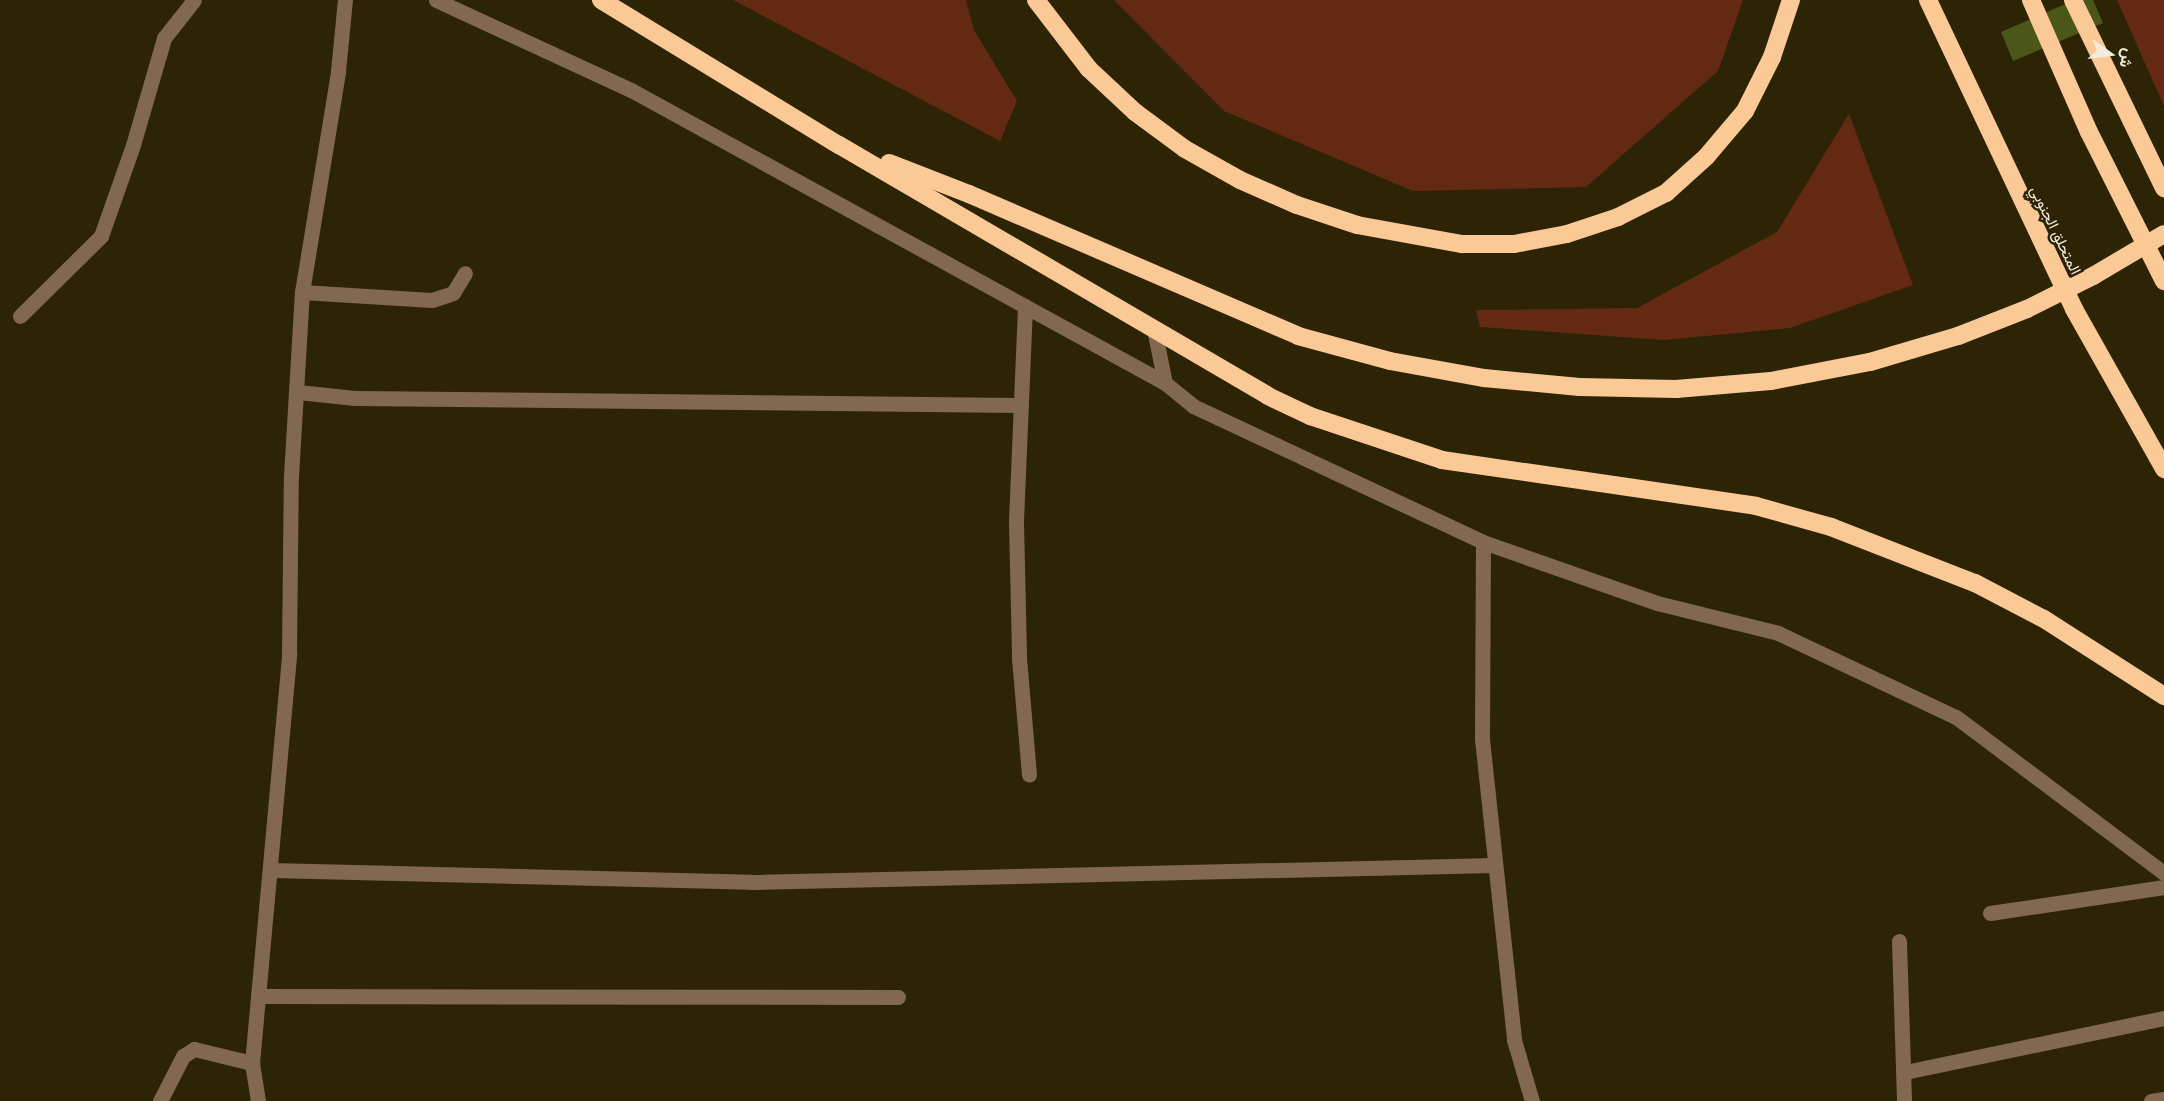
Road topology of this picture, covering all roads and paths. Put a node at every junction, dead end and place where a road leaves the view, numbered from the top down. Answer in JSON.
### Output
{"nodes":[{"id":1,"x":194,"y":0,"type":"edge"},
{"id":2,"x":436,"y":0,"type":"edge"},
{"id":3,"x":601,"y":0,"type":"edge"},
{"id":4,"x":1036,"y":0,"type":"edge"},
{"id":5,"x":1791,"y":0,"type":"edge"},
{"id":6,"x":1928,"y":0,"type":"edge"},
{"id":7,"x":2031,"y":0,"type":"edge"},
{"id":8,"x":2073,"y":0,"type":"edge"},
{"id":9,"x":340,"y":1,"type":"edge"},
{"id":10,"x":839,"y":145,"type":"junction"},
{"id":11,"x":2164,"y":188,"type":"edge"},
{"id":12,"x":2164,"y":234,"type":"edge"},
{"id":13,"x":465,"y":273,"type":"dead end"},
{"id":14,"x":2164,"y":281,"type":"edge"},
{"id":15,"x":302,"y":292,"type":"junction"},
{"id":16,"x":1025,"y":306,"type":"junction"},
{"id":17,"x":20,"y":316,"type":"dead end"},
{"id":18,"x":1154,"y":329,"type":"junction"},
{"id":19,"x":1165,"y":383,"type":"junction"},
{"id":20,"x":298,"y":392,"type":"junction"},
{"id":21,"x":1021,"y":405,"type":"junction"},
{"id":22,"x":2164,"y":470,"type":"edge"},
{"id":23,"x":1483,"y":542,"type":"junction"},
{"id":24,"x":2164,"y":696,"type":"edge"},
{"id":25,"x":1029,"y":775,"type":"dead end"},
{"id":26,"x":1495,"y":865,"type":"junction"},
{"id":27,"x":271,"y":870,"type":"junction"},
{"id":28,"x":2164,"y":873,"type":"edge"},
{"id":29,"x":2164,"y":887,"type":"edge"},
{"id":30,"x":1990,"y":913,"type":"dead end"},
{"id":31,"x":1899,"y":941,"type":"dead end"},
{"id":32,"x":258,"y":996,"type":"junction"},
{"id":33,"x":898,"y":997,"type":"dead end"},
{"id":34,"x":2164,"y":1018,"type":"edge"},
{"id":35,"x":252,"y":1063,"type":"junction"},
{"id":36,"x":1905,"y":1072,"type":"junction"},
{"id":37,"x":2164,"y":1099,"type":"edge"},
{"id":38,"x":160,"y":1101,"type":"edge"},
{"id":39,"x":258,"y":1101,"type":"edge"},
{"id":40,"x":1532,"y":1101,"type":"edge"},
{"id":41,"x":1904,"y":1101,"type":"edge"},
{"id":42,"x":2151,"y":1101,"type":"edge"}],
"edges":[{"from":1,"to":17,"type":"street"},
{"from":2,"to":16,"type":"street"},
{"from":3,"to":10,"type":"highway"},
{"from":4,"to":5,"type":"highway"},
{"from":6,"to":22,"type":"highway","name":"المتحلق الجنوبي"},
{"from":7,"to":14,"type":"highway"},
{"from":8,"to":11,"type":"highway"},
{"from":9,"to":15,"type":"street"},
{"from":10,"to":12,"type":"highway"},
{"from":10,"to":18,"type":"highway"},
{"from":13,"to":15,"type":"street"},
{"from":15,"to":20,"type":"street"},
{"from":16,"to":19,"type":"street"},
{"from":16,"to":21,"type":"street"},
{"from":18,"to":19,"type":"street"},
{"from":18,"to":24,"type":"highway"},
{"from":19,"to":23,"type":"street"},
{"from":20,"to":21,"type":"street"},
{"from":20,"to":27,"type":"street"},
{"from":21,"to":25,"type":"street"},
{"from":23,"to":26,"type":"street"},
{"from":23,"to":28,"type":"street"},
{"from":26,"to":27,"type":"street"},
{"from":26,"to":40,"type":"street"},
{"from":27,"to":32,"type":"street"},
{"from":29,"to":30,"type":"street"},
{"from":31,"to":36,"type":"street"},
{"from":32,"to":33,"type":"street"},
{"from":32,"to":35,"type":"street"},
{"from":34,"to":36,"type":"street"},
{"from":35,"to":38,"type":"street"},
{"from":35,"to":39,"type":"street"},
{"from":36,"to":41,"type":"street"},
{"from":37,"to":42,"type":"street"}]}
